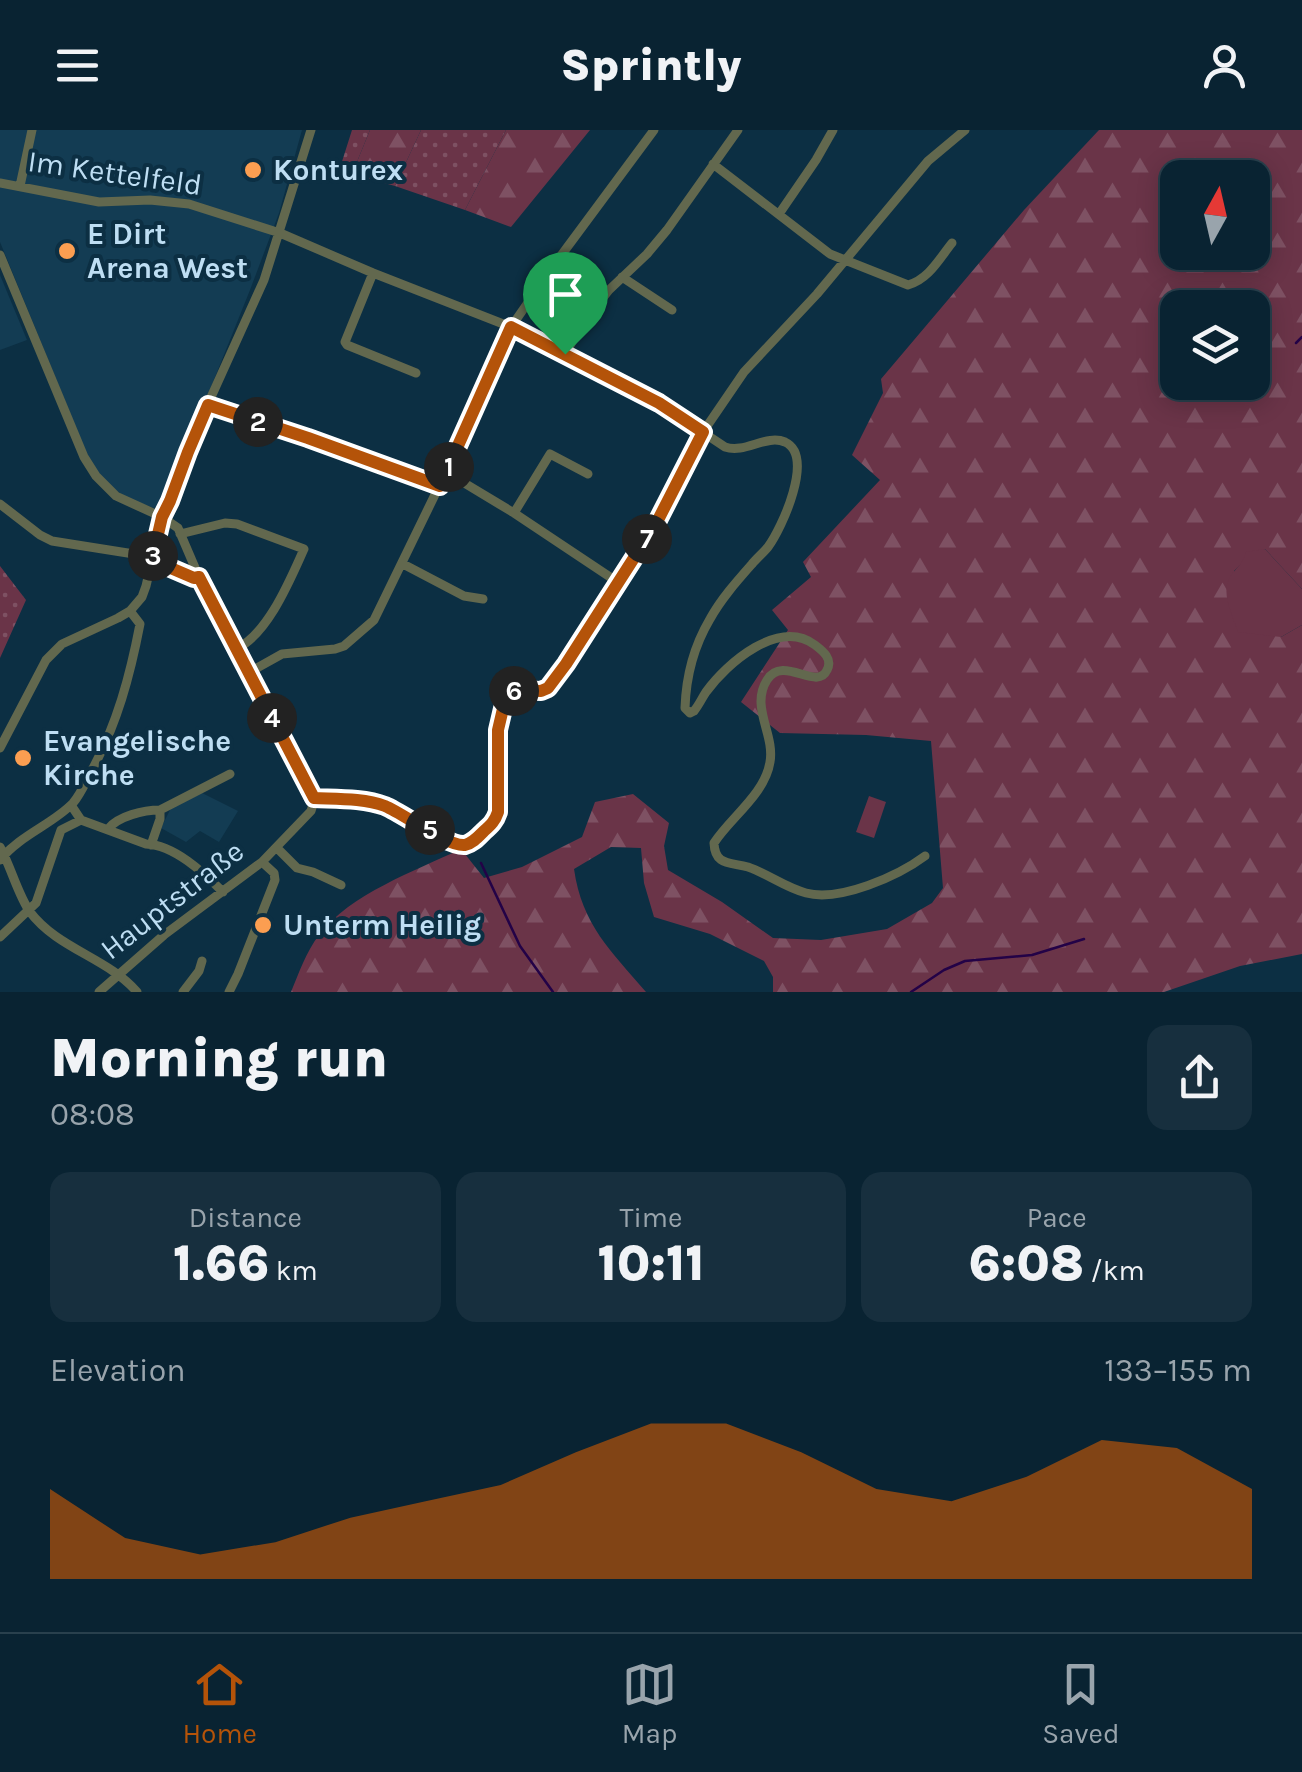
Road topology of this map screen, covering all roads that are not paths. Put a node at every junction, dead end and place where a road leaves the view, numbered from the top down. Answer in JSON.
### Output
{"nodes":[{"id":1,"x":32,"y":130,"type":"edge"},
{"id":2,"x":310,"y":130,"type":"edge"},
{"id":3,"x":654,"y":130,"type":"edge"},
{"id":4,"x":738,"y":130,"type":"edge"},
{"id":5,"x":833,"y":130,"type":"edge"},
{"id":6,"x":965,"y":130,"type":"edge"},
{"id":7,"x":713,"y":164,"type":"junction"},
{"id":8,"x":0,"y":183,"type":"edge"},
{"id":9,"x":20,"y":186,"type":"junction"},
{"id":10,"x":779,"y":214,"type":"junction"},
{"id":11,"x":280,"y":233,"type":"junction"},
{"id":12,"x":952,"y":243,"type":"dead end"},
{"id":13,"x":0,"y":255,"type":"edge"},
{"id":14,"x":844,"y":261,"type":"junction"},
{"id":15,"x":373,"y":273,"type":"junction"},
{"id":16,"x":622,"y":277,"type":"junction"},
{"id":17,"x":672,"y":310,"type":"dead end"},
{"id":18,"x":511,"y":327,"type":"junction"},
{"id":19,"x":565,"y":354,"type":"junction"},
{"id":20,"x":416,"y":373,"type":"dead end"},
{"id":21,"x":208,"y":405,"type":"junction"},
{"id":22,"x":703,"y":432,"type":"junction"},
{"id":23,"x":446,"y":472,"type":"junction"},
{"id":24,"x":588,"y":474,"type":"dead end"},
{"id":25,"x":440,"y":486,"type":"junction"},
{"id":26,"x":0,"y":504,"type":"edge"},
{"id":27,"x":514,"y":513,"type":"junction"},
{"id":28,"x":162,"y":517,"type":"junction"},
{"id":29,"x":180,"y":534,"type":"junction"},
{"id":30,"x":153,"y":559,"type":"junction"},
{"id":31,"x":403,"y":564,"type":"junction"},
{"id":32,"x":199,"y":577,"type":"junction"},
{"id":33,"x":619,"y":583,"type":"junction"},
{"id":34,"x":482,"y":599,"type":"dead end"},
{"id":35,"x":130,"y":611,"type":"junction"},
{"id":36,"x":236,"y":650,"type":"junction"},
{"id":37,"x":248,"y":673,"type":"junction"},
{"id":38,"x":0,"y":748,"type":"edge"},
{"id":39,"x":230,"y":774,"type":"dead end"},
{"id":40,"x":314,"y":798,"type":"junction"},
{"id":41,"x":72,"y":805,"type":"junction"},
{"id":42,"x":160,"y":810,"type":"junction"},
{"id":43,"x":81,"y":820,"type":"junction"},
{"id":44,"x":108,"y":829,"type":"junction"},
{"id":45,"x":151,"y":845,"type":"junction"},
{"id":46,"x":276,"y":848,"type":"junction"},
{"id":47,"x":1,"y":854,"type":"edge"},
{"id":48,"x":925,"y":856,"type":"dead end"},
{"id":49,"x":262,"y":862,"type":"junction"},
{"id":50,"x":341,"y":885,"type":"dead end"},
{"id":51,"x":223,"y":892,"type":"junction"},
{"id":52,"x":29,"y":910,"type":"junction"},
{"id":53,"x":0,"y":937,"type":"edge"},
{"id":54,"x":202,"y":961,"type":"dead end"},
{"id":55,"x":119,"y":973,"type":"junction"},
{"id":56,"x":99,"y":992,"type":"edge"},
{"id":57,"x":138,"y":992,"type":"edge"},
{"id":58,"x":184,"y":992,"type":"edge"},
{"id":59,"x":228,"y":992,"type":"edge"}],
"edges":[{"from":1,"to":9,"type":"street"},
{"from":2,"to":11,"type":"street"},
{"from":3,"to":18,"type":"street"},
{"from":4,"to":7,"type":"street"},
{"from":5,"to":10,"type":"street"},
{"from":6,"to":14,"type":"street"},
{"from":7,"to":10,"type":"street"},
{"from":7,"to":16,"type":"street"},
{"from":8,"to":9,"type":"street","name":"Im Kettelfeld"},
{"from":9,"to":11,"type":"street","name":"Im Kettelfeld"},
{"from":10,"to":14,"type":"street"},
{"from":11,"to":15,"type":"street","name":"Im Kettelfeld"},
{"from":11,"to":21,"type":"street"},
{"from":12,"to":14,"type":"street"},
{"from":13,"to":28,"type":"street"},
{"from":14,"to":22,"type":"street"},
{"from":15,"to":18,"type":"street","name":"Im Kettelfeld"},
{"from":15,"to":20,"type":"street"},
{"from":16,"to":17,"type":"street"},
{"from":16,"to":19,"type":"street"},
{"from":18,"to":19,"type":"street","name":"Im Kettelfeld"},
{"from":18,"to":23,"type":"street"},
{"from":19,"to":22,"type":"street","name":"Im Kettelfeld"},
{"from":21,"to":25,"type":"street"},
{"from":21,"to":28,"type":"street"},
{"from":22,"to":33,"type":"street"},
{"from":22,"to":48,"type":"street","name":"Im Kettelfeld"},
{"from":23,"to":25,"type":"street"},
{"from":23,"to":27,"type":"street"},
{"from":24,"to":27,"type":"street"},
{"from":25,"to":31,"type":"street"},
{"from":26,"to":30,"type":"street"},
{"from":27,"to":33,"type":"street"},
{"from":28,"to":29,"type":"street"},
{"from":28,"to":30,"type":"street"},
{"from":29,"to":32,"type":"street"},
{"from":29,"to":36,"type":"street"},
{"from":30,"to":32,"type":"street"},
{"from":30,"to":35,"type":"street"},
{"from":31,"to":34,"type":"street"},
{"from":31,"to":37,"type":"street"},
{"from":32,"to":36,"type":"street"},
{"from":33,"to":40,"type":"street"},
{"from":35,"to":38,"type":"street"},
{"from":35,"to":41,"type":"street"},
{"from":36,"to":37,"type":"street"},
{"from":37,"to":40,"type":"street"},
{"from":39,"to":42,"type":"street"},
{"from":40,"to":46,"type":"street","name":"Hauptstraße"},
{"from":41,"to":43,"type":"street"},
{"from":41,"to":47,"type":"street"},
{"from":42,"to":44,"type":"street"},
{"from":42,"to":45,"type":"street"},
{"from":43,"to":44,"type":"street"},
{"from":43,"to":52,"type":"street"},
{"from":44,"to":45,"type":"street"},
{"from":45,"to":51,"type":"street"},
{"from":46,"to":49,"type":"street","name":"Hauptstraße"},
{"from":46,"to":50,"type":"street","name":"Hauptstraße"},
{"from":47,"to":52,"type":"street"},
{"from":49,"to":51,"type":"street","name":"Hauptstraße"},
{"from":49,"to":59,"type":"street"},
{"from":51,"to":55,"type":"street","name":"Hauptstraße"},
{"from":52,"to":53,"type":"street"},
{"from":52,"to":55,"type":"street"},
{"from":54,"to":58,"type":"street"},
{"from":55,"to":56,"type":"street","name":"Hauptstraße"},
{"from":55,"to":57,"type":"street"}]}
